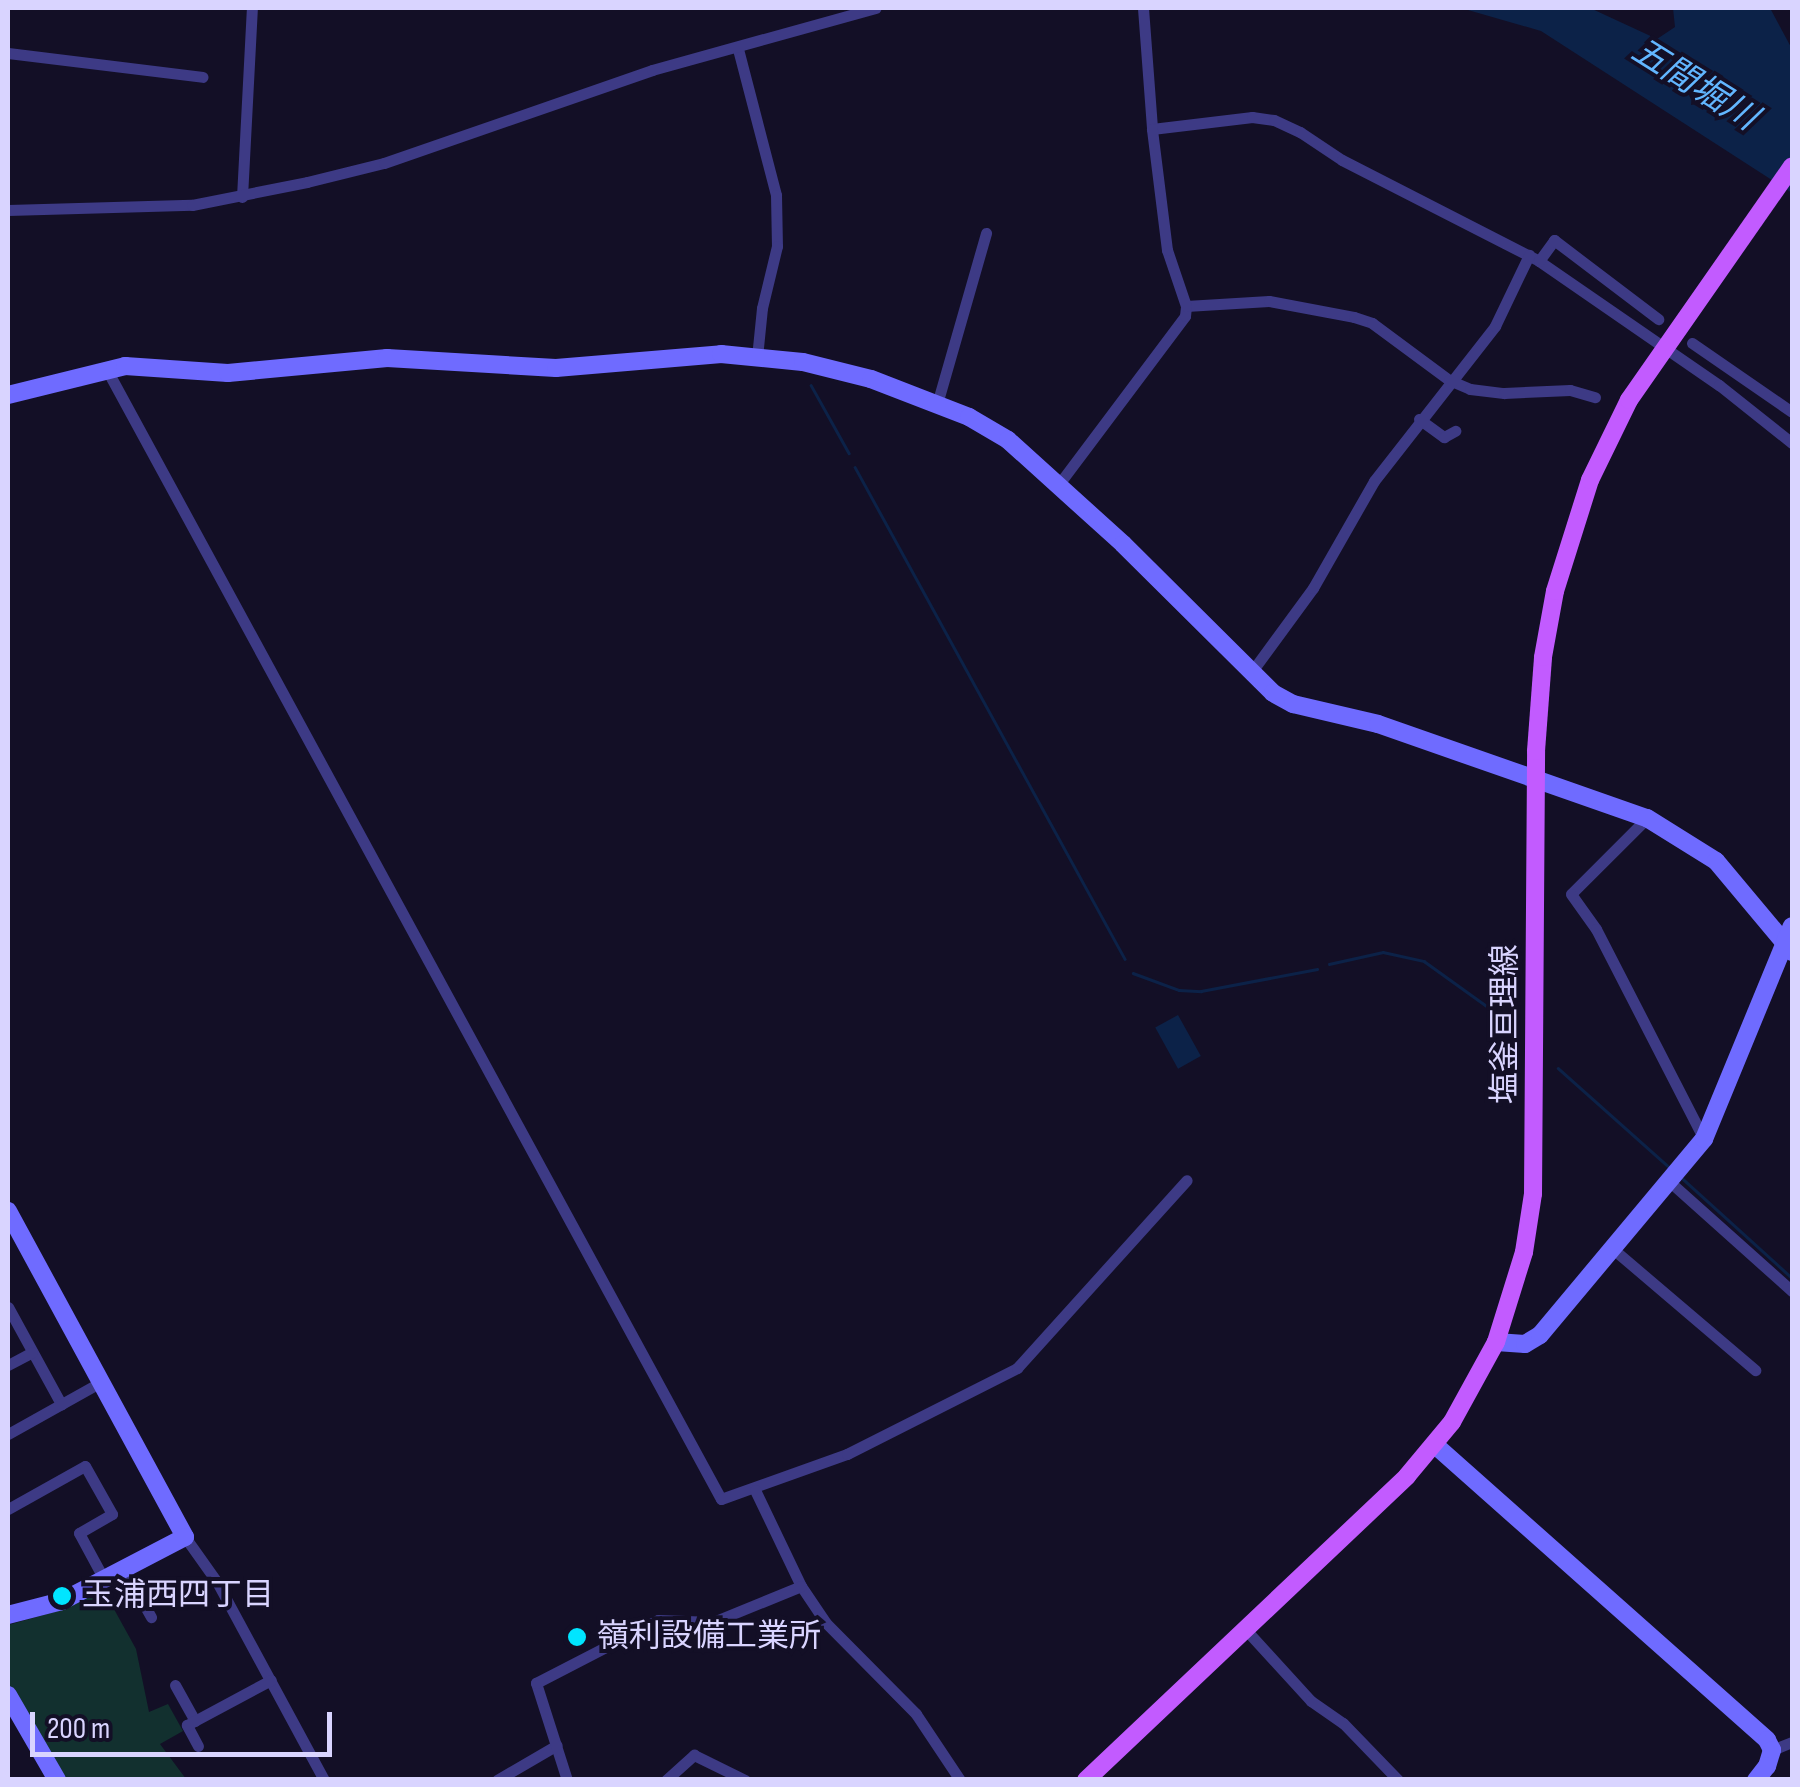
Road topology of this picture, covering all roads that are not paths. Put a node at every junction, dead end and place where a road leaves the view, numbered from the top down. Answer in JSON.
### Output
{"nodes":[{"id":1,"x":252,"y":8,"type":"edge"},
{"id":2,"x":876,"y":8,"type":"edge"},
{"id":3,"x":1143,"y":8,"type":"edge"},
{"id":4,"x":738,"y":49,"type":"junction"},
{"id":5,"x":8,"y":53,"type":"edge"},
{"id":6,"x":203,"y":77,"type":"dead end"},
{"id":7,"x":1152,"y":130,"type":"junction"},
{"id":8,"x":1792,"y":166,"type":"edge"},
{"id":9,"x":242,"y":197,"type":"junction"},
{"id":10,"x":8,"y":210,"type":"edge"},
{"id":11,"x":986,"y":234,"type":"dead end"},
{"id":12,"x":1534,"y":258,"type":"junction"},
{"id":13,"x":1186,"y":306,"type":"junction"},
{"id":14,"x":1658,"y":319,"type":"dead end"},
{"id":15,"x":1692,"y":343,"type":"dead end"},
{"id":16,"x":1664,"y":346,"type":"junction"},
{"id":17,"x":757,"y":357,"type":"junction"},
{"id":18,"x":107,"y":370,"type":"junction"},
{"id":19,"x":1449,"y":380,"type":"junction"},
{"id":20,"x":8,"y":395,"type":"edge"},
{"id":21,"x":1595,"y":397,"type":"dead end"},
{"id":22,"x":938,"y":404,"type":"junction"},
{"id":23,"x":1792,"y":412,"type":"edge"},
{"id":24,"x":1420,"y":420,"type":"junction"},
{"id":25,"x":1456,"y":431,"type":"dead end"},
{"id":26,"x":1792,"y":443,"type":"edge"},
{"id":27,"x":1059,"y":484,"type":"junction"},
{"id":28,"x":1250,"y":674,"type":"junction"},
{"id":29,"x":1537,"y":778,"type":"junction"},
{"id":30,"x":1647,"y":818,"type":"junction"},
{"id":31,"x":1790,"y":940,"type":"edge"},
{"id":32,"x":1704,"y":1139,"type":"junction"},
{"id":33,"x":1187,"y":1180,"type":"dead end"},
{"id":34,"x":1670,"y":1182,"type":"junction"},
{"id":35,"x":8,"y":1210,"type":"edge"},
{"id":36,"x":1613,"y":1248,"type":"junction"},
{"id":37,"x":1792,"y":1291,"type":"edge"},
{"id":38,"x":8,"y":1307,"type":"edge"},
{"id":39,"x":1496,"y":1342,"type":"junction"},
{"id":40,"x":32,"y":1352,"type":"junction"},
{"id":41,"x":8,"y":1365,"type":"edge"},
{"id":42,"x":1755,"y":1370,"type":"dead end"},
{"id":43,"x":101,"y":1382,"type":"junction"},
{"id":44,"x":60,"y":1404,"type":"junction"},
{"id":45,"x":8,"y":1434,"type":"edge"},
{"id":46,"x":1434,"y":1445,"type":"junction"},
{"id":47,"x":755,"y":1490,"type":"junction"},
{"id":48,"x":8,"y":1509,"type":"edge"},
{"id":49,"x":185,"y":1537,"type":"junction"},
{"id":50,"x":125,"y":1570,"type":"junction"},
{"id":51,"x":105,"y":1581,"type":"junction"},
{"id":52,"x":801,"y":1586,"type":"junction"},
{"id":53,"x":8,"y":1615,"type":"edge"},
{"id":54,"x":151,"y":1617,"type":"dead end"},
{"id":55,"x":1248,"y":1631,"type":"junction"},
{"id":56,"x":270,"y":1680,"type":"junction"},
{"id":57,"x":175,"y":1685,"type":"dead end"},
{"id":58,"x":8,"y":1695,"type":"edge"},
{"id":59,"x":195,"y":1720,"type":"junction"},
{"id":60,"x":1792,"y":1742,"type":"edge"},
{"id":61,"x":558,"y":1745,"type":"junction"},
{"id":62,"x":198,"y":1746,"type":"dead end"},
{"id":63,"x":1772,"y":1750,"type":"junction"},
{"id":64,"x":57,"y":1780,"type":"edge"},
{"id":65,"x":324,"y":1780,"type":"edge"},
{"id":66,"x":498,"y":1780,"type":"edge"},
{"id":67,"x":567,"y":1780,"type":"edge"},
{"id":68,"x":666,"y":1780,"type":"edge"},
{"id":69,"x":745,"y":1780,"type":"edge"},
{"id":70,"x":960,"y":1780,"type":"edge"},
{"id":71,"x":1086,"y":1780,"type":"edge"},
{"id":72,"x":1398,"y":1780,"type":"edge"},
{"id":73,"x":1756,"y":1780,"type":"edge"}],
"edges":[{"from":1,"to":9,"type":"street"},
{"from":2,"to":4,"type":"street"},
{"from":3,"to":7,"type":"street"},
{"from":4,"to":9,"type":"street"},
{"from":4,"to":17,"type":"street"},
{"from":5,"to":6,"type":"street"},
{"from":7,"to":12,"type":"street"},
{"from":7,"to":13,"type":"street"},
{"from":8,"to":16,"type":"main road","name":"塩釜亘理線"},
{"from":9,"to":10,"type":"street"},
{"from":11,"to":22,"type":"street"},
{"from":12,"to":14,"type":"street"},
{"from":12,"to":16,"type":"street"},
{"from":12,"to":19,"type":"street"},
{"from":13,"to":19,"type":"street"},
{"from":13,"to":27,"type":"street"},
{"from":15,"to":23,"type":"street"},
{"from":16,"to":26,"type":"street"},
{"from":16,"to":29,"type":"main road","name":"塩釜亘理線"},
{"from":17,"to":18,"type":"street"},
{"from":17,"to":22,"type":"street"},
{"from":18,"to":20,"type":"street"},
{"from":18,"to":47,"type":"street"},
{"from":19,"to":21,"type":"street"},
{"from":19,"to":24,"type":"street"},
{"from":22,"to":27,"type":"street"},
{"from":24,"to":25,"type":"street"},
{"from":24,"to":28,"type":"street"},
{"from":27,"to":28,"type":"street"},
{"from":28,"to":29,"type":"street"},
{"from":29,"to":30,"type":"street"},
{"from":29,"to":39,"type":"main road","name":"塩釜亘理線"},
{"from":30,"to":31,"type":"street"},
{"from":30,"to":32,"type":"street"},
{"from":31,"to":32,"type":"street"},
{"from":32,"to":34,"type":"street"},
{"from":33,"to":47,"type":"street"},
{"from":34,"to":36,"type":"street"},
{"from":34,"to":37,"type":"street"},
{"from":35,"to":43,"type":"street"},
{"from":36,"to":39,"type":"street"},
{"from":36,"to":42,"type":"street"},
{"from":38,"to":40,"type":"street"},
{"from":39,"to":46,"type":"main road","name":"塩釜亘理線"},
{"from":40,"to":41,"type":"street"},
{"from":40,"to":44,"type":"street"},
{"from":43,"to":44,"type":"street"},
{"from":43,"to":49,"type":"street"},
{"from":44,"to":45,"type":"street"},
{"from":46,"to":55,"type":"main road","name":"塩釜亘理線"},
{"from":46,"to":63,"type":"street"},
{"from":47,"to":52,"type":"street"},
{"from":48,"to":51,"type":"street"},
{"from":49,"to":50,"type":"street"},
{"from":49,"to":56,"type":"street"},
{"from":50,"to":51,"type":"street"},
{"from":50,"to":54,"type":"street"},
{"from":51,"to":53,"type":"street"},
{"from":52,"to":61,"type":"street"},
{"from":52,"to":70,"type":"street"},
{"from":55,"to":71,"type":"main road","name":"塩釜亘理線"},
{"from":55,"to":72,"type":"street"},
{"from":56,"to":59,"type":"street"},
{"from":56,"to":65,"type":"street"},
{"from":57,"to":59,"type":"street"},
{"from":58,"to":64,"type":"street"},
{"from":59,"to":62,"type":"street"},
{"from":60,"to":63,"type":"street"},
{"from":61,"to":66,"type":"street"},
{"from":61,"to":67,"type":"street"},
{"from":63,"to":73,"type":"street"},
{"from":68,"to":69,"type":"street"}]}
